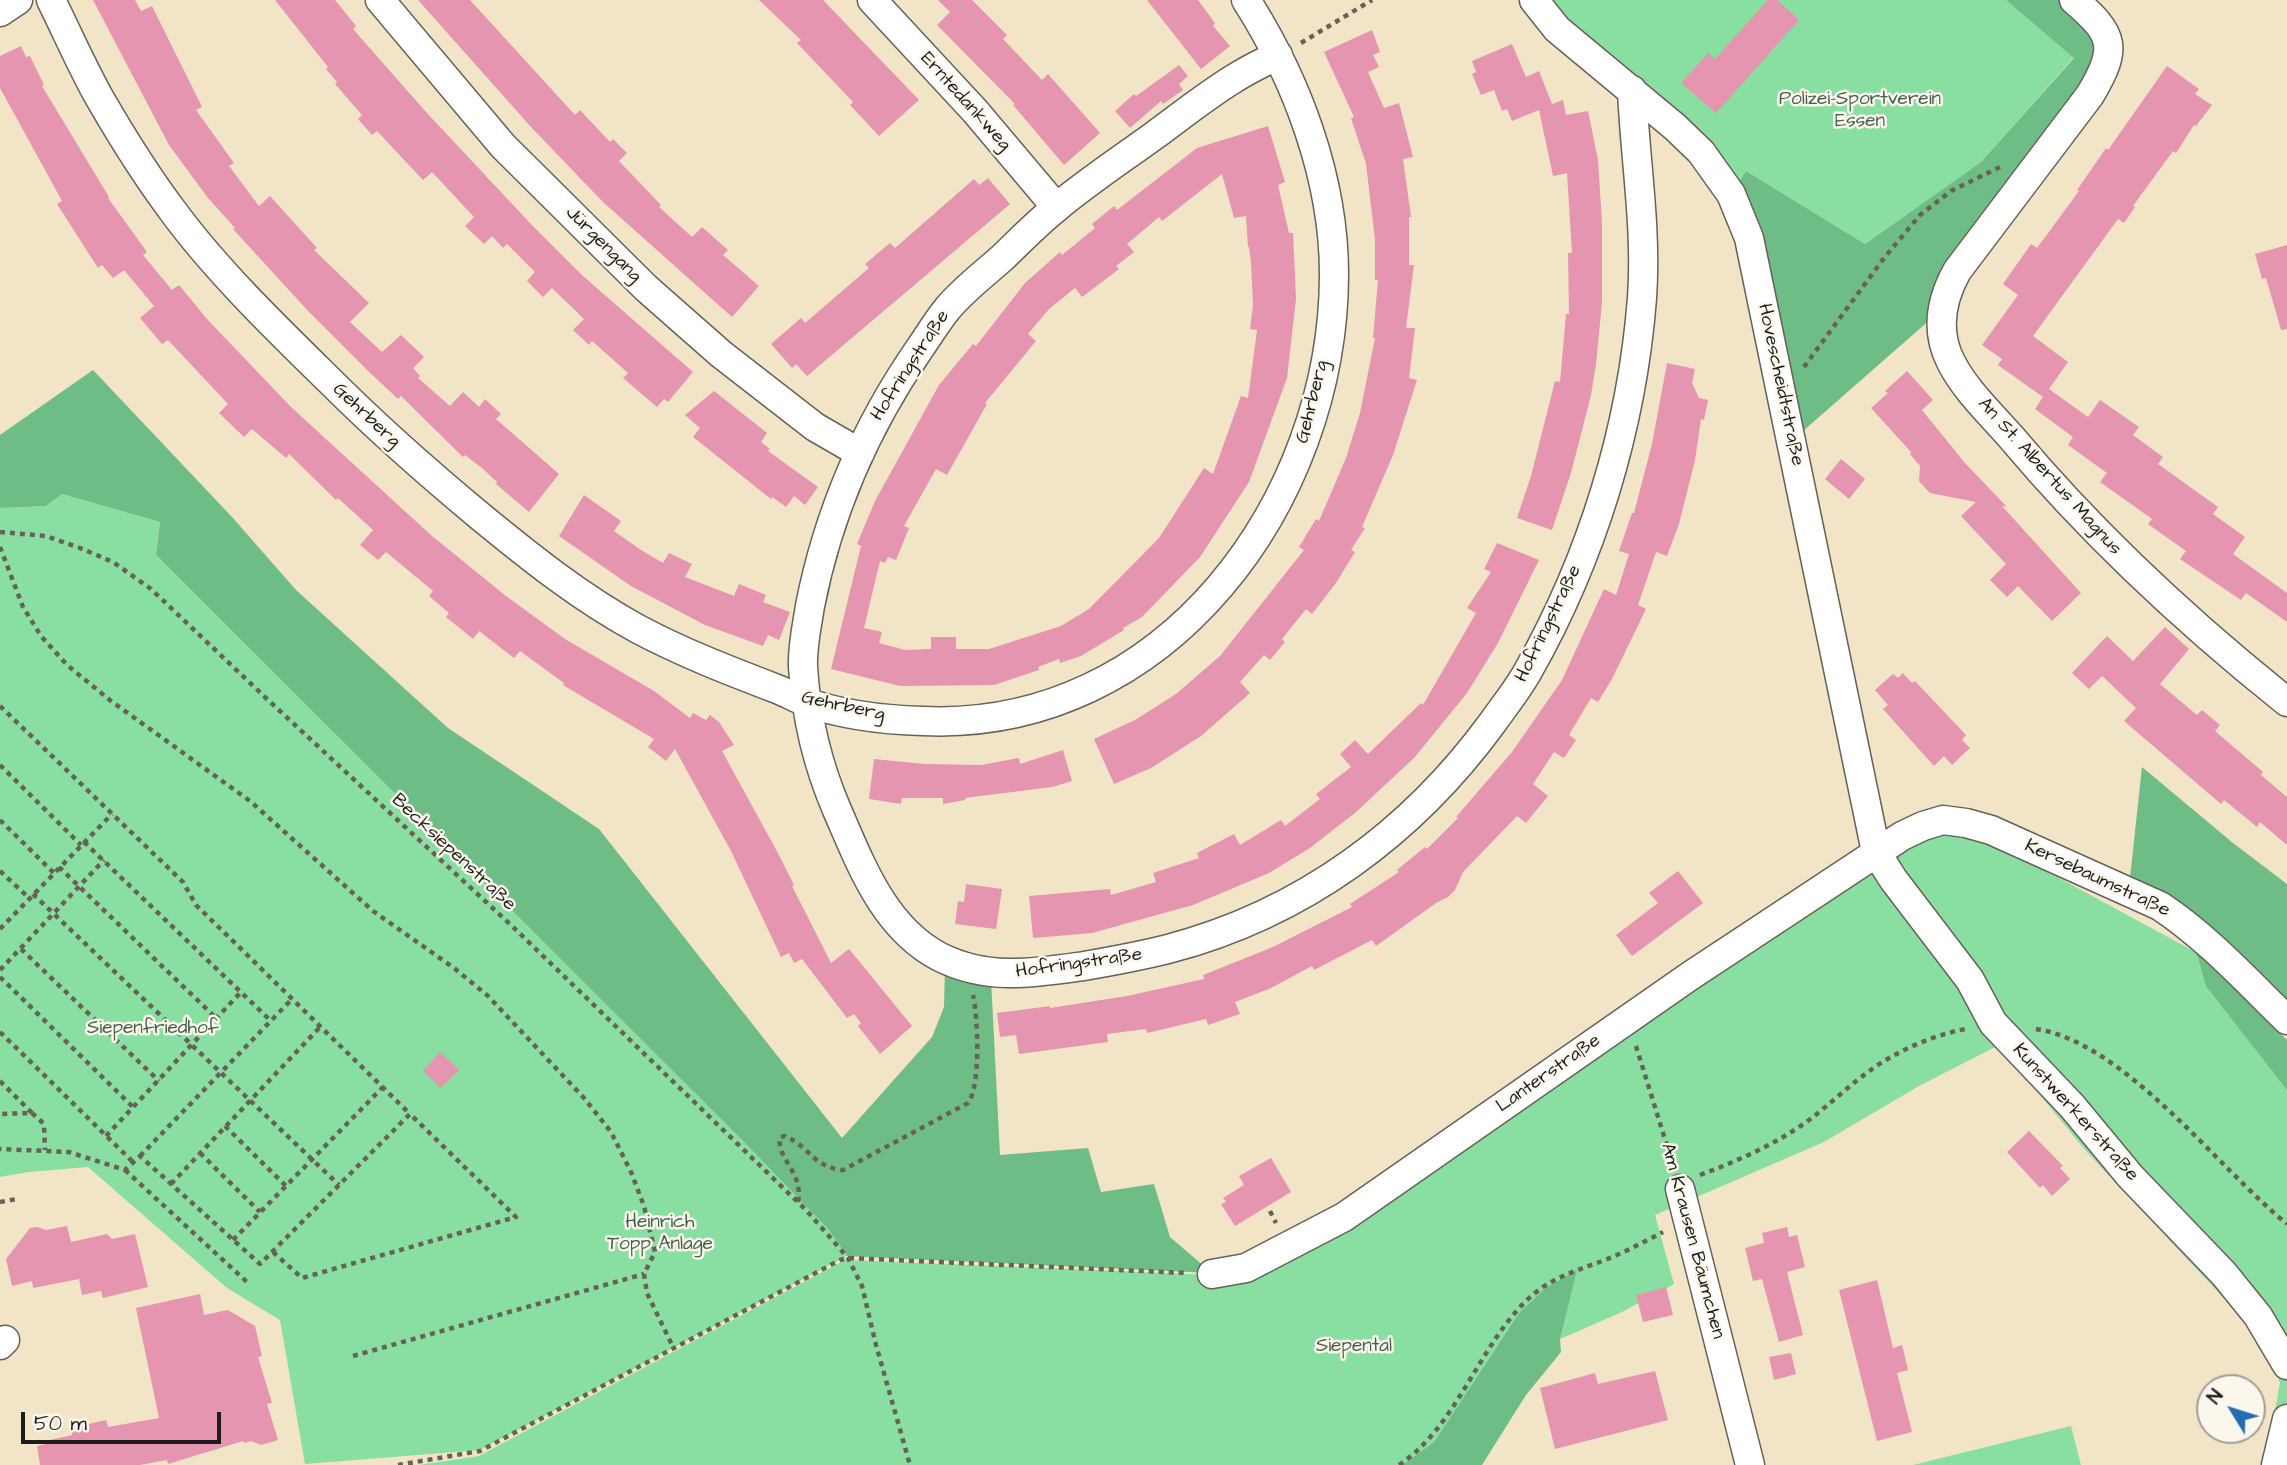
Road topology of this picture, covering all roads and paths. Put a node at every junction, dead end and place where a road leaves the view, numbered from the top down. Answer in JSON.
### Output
{"nodes":[{"id":1,"x":18,"y":0,"type":"edge"},
{"id":2,"x":51,"y":0,"type":"edge"},
{"id":3,"x":380,"y":0,"type":"edge"},
{"id":4,"x":872,"y":0,"type":"edge"},
{"id":5,"x":1246,"y":0,"type":"edge"},
{"id":6,"x":1372,"y":0,"type":"edge"},
{"id":7,"x":1534,"y":0,"type":"edge"},
{"id":8,"x":2074,"y":0,"type":"edge"},
{"id":9,"x":0,"y":12,"type":"edge"},
{"id":10,"x":1278,"y":55,"type":"junction"},
{"id":11,"x":1632,"y":90,"type":"junction"},
{"id":12,"x":2039,"y":162,"type":"junction"},
{"id":13,"x":1056,"y":207,"type":"junction"},
{"id":14,"x":1782,"y":390,"type":"junction"},
{"id":15,"x":860,"y":453,"type":"junction"},
{"id":16,"x":0,"y":532,"type":"edge"},
{"id":17,"x":0,"y":547,"type":"edge"},
{"id":18,"x":2287,"y":702,"type":"edge"},
{"id":19,"x":808,"y":703,"type":"junction"},
{"id":20,"x":1,"y":708,"type":"edge"},
{"id":21,"x":0,"y":765,"type":"edge"},
{"id":22,"x":112,"y":814,"type":"junction"},
{"id":23,"x":0,"y":820,"type":"edge"},
{"id":24,"x":83,"y":843,"type":"junction"},
{"id":25,"x":1876,"y":852,"type":"junction"},
{"id":26,"x":104,"y":860,"type":"junction"},
{"id":27,"x":59,"y":867,"type":"junction"},
{"id":28,"x":0,"y":871,"type":"edge"},
{"id":29,"x":54,"y":873,"type":"junction"},
{"id":30,"x":79,"y":887,"type":"junction"},
{"id":31,"x":31,"y":896,"type":"junction"},
{"id":32,"x":54,"y":914,"type":"junction"},
{"id":33,"x":1,"y":926,"type":"edge"},
{"id":34,"x":21,"y":949,"type":"junction"},
{"id":35,"x":968,"y":969,"type":"junction"},
{"id":36,"x":0,"y":970,"type":"edge"},
{"id":37,"x":0,"y":977,"type":"edge"},
{"id":38,"x":241,"y":992,"type":"junction"},
{"id":39,"x":292,"y":999,"type":"junction"},
{"id":40,"x":216,"y":1018,"type":"junction"},
{"id":41,"x":1628,"y":1020,"type":"junction"},
{"id":42,"x":2287,"y":1020,"type":"edge"},
{"id":43,"x":271,"y":1021,"type":"junction"},
{"id":44,"x":1993,"y":1023,"type":"junction"},
{"id":45,"x":321,"y":1026,"type":"junction"},
{"id":46,"x":0,"y":1032,"type":"edge"},
{"id":47,"x":191,"y":1045,"type":"junction"},
{"id":48,"x":221,"y":1073,"type":"junction"},
{"id":49,"x":0,"y":1081,"type":"edge"},
{"id":50,"x":159,"y":1081,"type":"junction"},
{"id":51,"x":383,"y":1087,"type":"junction"},
{"id":52,"x":250,"y":1101,"type":"junction"},
{"id":53,"x":134,"y":1108,"type":"junction"},
{"id":54,"x":32,"y":1113,"type":"junction"},
{"id":55,"x":0,"y":1114,"type":"edge"},
{"id":56,"x":410,"y":1114,"type":"junction"},
{"id":57,"x":225,"y":1126,"type":"junction"},
{"id":58,"x":106,"y":1136,"type":"junction"},
{"id":59,"x":0,"y":1149,"type":"edge"},
{"id":60,"x":45,"y":1150,"type":"junction"},
{"id":61,"x":200,"y":1153,"type":"junction"},
{"id":62,"x":140,"y":1156,"type":"junction"},
{"id":63,"x":311,"y":1160,"type":"junction"},
{"id":64,"x":134,"y":1163,"type":"junction"},
{"id":65,"x":125,"y":1170,"type":"junction"},
{"id":66,"x":171,"y":1184,"type":"junction"},
{"id":67,"x":339,"y":1185,"type":"junction"},
{"id":68,"x":1680,"y":1185,"type":"junction"},
{"id":69,"x":285,"y":1186,"type":"junction"},
{"id":70,"x":17,"y":1199,"type":"dead end"},
{"id":71,"x":0,"y":1202,"type":"edge"},
{"id":72,"x":798,"y":1202,"type":"junction"},
{"id":73,"x":260,"y":1212,"type":"junction"},
{"id":74,"x":1688,"y":1220,"type":"junction"},
{"id":75,"x":2287,"y":1224,"type":"edge"},
{"id":76,"x":233,"y":1240,"type":"junction"},
{"id":77,"x":273,"y":1252,"type":"junction"},
{"id":78,"x":848,"y":1258,"type":"junction"},
{"id":79,"x":644,"y":1274,"type":"junction"},
{"id":80,"x":1213,"y":1274,"type":"joint"},
{"id":81,"x":247,"y":1282,"type":"dead end"},
{"id":82,"x":674,"y":1349,"type":"junction"},
{"id":83,"x":353,"y":1356,"type":"dead end"},
{"id":84,"x":2287,"y":1365,"type":"edge"},
{"id":85,"x":2287,"y":1419,"type":"edge"},
{"id":86,"x":398,"y":1465,"type":"edge"},
{"id":87,"x":910,"y":1465,"type":"edge"},
{"id":88,"x":1399,"y":1465,"type":"edge"},
{"id":89,"x":1750,"y":1465,"type":"edge"},
{"id":90,"x":2276,"y":1465,"type":"edge"}],
"edges":[{"from":1,"to":9,"type":"street"},
{"from":2,"to":19,"type":"street","name":"Gehrberg"},
{"from":3,"to":15,"type":"street","name":"Jürgengang"},
{"from":4,"to":13,"type":"street","name":"Erntedankweg"},
{"from":5,"to":10,"type":"street","name":"Gehrberg"},
{"from":6,"to":10,"type":"path"},
{"from":7,"to":11,"type":"street","name":"Hovescheidtstraße"},
{"from":8,"to":12,"type":"street","name":"An St. Albertus Magnus"},
{"from":10,"to":13,"type":"street","name":"Hofringstraße"},
{"from":10,"to":19,"type":"street","name":"Gehrberg"},
{"from":11,"to":14,"type":"street","name":"Hovescheidtstraße"},
{"from":11,"to":35,"type":"street","name":"Hofringstraße"},
{"from":12,"to":14,"type":"path"},
{"from":12,"to":18,"type":"street","name":"An St. Albertus Magnus"},
{"from":13,"to":15,"type":"street","name":"Hofringstraße"},
{"from":14,"to":25,"type":"street","name":"Hovescheidtstraße"},
{"from":15,"to":19,"type":"street","name":"Hofringstraße"},
{"from":16,"to":72,"type":"path","name":"Becksiepenstraße"},
{"from":17,"to":79,"type":"path"},
{"from":19,"to":35,"type":"street","name":"Hofringstraße"},
{"from":20,"to":22,"type":"path"},
{"from":21,"to":24,"type":"path"},
{"from":22,"to":24,"type":"path"},
{"from":22,"to":39,"type":"path"},
{"from":23,"to":29,"type":"path"},
{"from":24,"to":26,"type":"path"},
{"from":24,"to":27,"type":"path"},
{"from":25,"to":41,"type":"street","name":"Lanterstraße"},
{"from":25,"to":42,"type":"street","name":"Kersebaumstraße"},
{"from":25,"to":44,"type":"street","name":"Kunstwerkerstraße"},
{"from":26,"to":30,"type":"path"},
{"from":26,"to":38,"type":"path"},
{"from":27,"to":29,"type":"path"},
{"from":27,"to":30,"type":"path"},
{"from":28,"to":31,"type":"path"},
{"from":29,"to":31,"type":"path"},
{"from":30,"to":32,"type":"path"},
{"from":30,"to":40,"type":"path"},
{"from":31,"to":32,"type":"path"},
{"from":31,"to":33,"type":"path"},
{"from":32,"to":34,"type":"path"},
{"from":32,"to":47,"type":"path"},
{"from":34,"to":36,"type":"path"},
{"from":34,"to":50,"type":"path"},
{"from":35,"to":72,"type":"path"},
{"from":37,"to":53,"type":"path"},
{"from":38,"to":40,"type":"path"},
{"from":38,"to":43,"type":"path"},
{"from":39,"to":43,"type":"path"},
{"from":39,"to":45,"type":"path"},
{"from":40,"to":47,"type":"path"},
{"from":41,"to":68,"type":"path","name":"Am Krausen Bäumchen"},
{"from":41,"to":80,"type":"street","name":"Lanterstraße"},
{"from":43,"to":48,"type":"path"},
{"from":44,"to":68,"type":"path"},
{"from":44,"to":75,"type":"path"},
{"from":44,"to":84,"type":"street","name":"Kunstwerkerstraße"},
{"from":45,"to":51,"type":"path"},
{"from":45,"to":52,"type":"path"},
{"from":46,"to":58,"type":"path"},
{"from":47,"to":48,"type":"path"},
{"from":47,"to":50,"type":"path"},
{"from":48,"to":52,"type":"path"},
{"from":48,"to":62,"type":"path"},
{"from":49,"to":54,"type":"path"},
{"from":50,"to":53,"type":"path"},
{"from":51,"to":56,"type":"path"},
{"from":51,"to":63,"type":"path"},
{"from":52,"to":57,"type":"path"},
{"from":52,"to":63,"type":"path"},
{"from":53,"to":58,"type":"path"},
{"from":54,"to":55,"type":"path"},
{"from":54,"to":60,"type":"path"},
{"from":56,"to":67,"type":"path"},
{"from":56,"to":77,"type":"path"},
{"from":57,"to":61,"type":"path"},
{"from":57,"to":69,"type":"path"},
{"from":58,"to":64,"type":"path"},
{"from":59,"to":60,"type":"path"},
{"from":60,"to":65,"type":"path"},
{"from":61,"to":66,"type":"path"},
{"from":61,"to":73,"type":"path"},
{"from":62,"to":64,"type":"path"},
{"from":62,"to":66,"type":"path"},
{"from":63,"to":67,"type":"path"},
{"from":63,"to":69,"type":"path"},
{"from":64,"to":65,"type":"path"},
{"from":65,"to":81,"type":"path"},
{"from":66,"to":76,"type":"path"},
{"from":67,"to":77,"type":"path"},
{"from":68,"to":74,"type":"street","name":"Am Krausen Bäumchen"},
{"from":69,"to":73,"type":"path"},
{"from":70,"to":71,"type":"path"},
{"from":72,"to":78,"type":"path","name":"Becksiepenstraße"},
{"from":73,"to":76,"type":"path"},
{"from":74,"to":88,"type":"path"},
{"from":74,"to":89,"type":"street","name":"Am Krausen Bäumchen"},
{"from":76,"to":77,"type":"path"},
{"from":78,"to":80,"type":"path"},
{"from":78,"to":82,"type":"path"},
{"from":78,"to":87,"type":"path","name":"Becksiepenstraße"},
{"from":79,"to":82,"type":"path"},
{"from":79,"to":83,"type":"path"},
{"from":82,"to":86,"type":"path"},
{"from":85,"to":90,"type":"street"}]}
